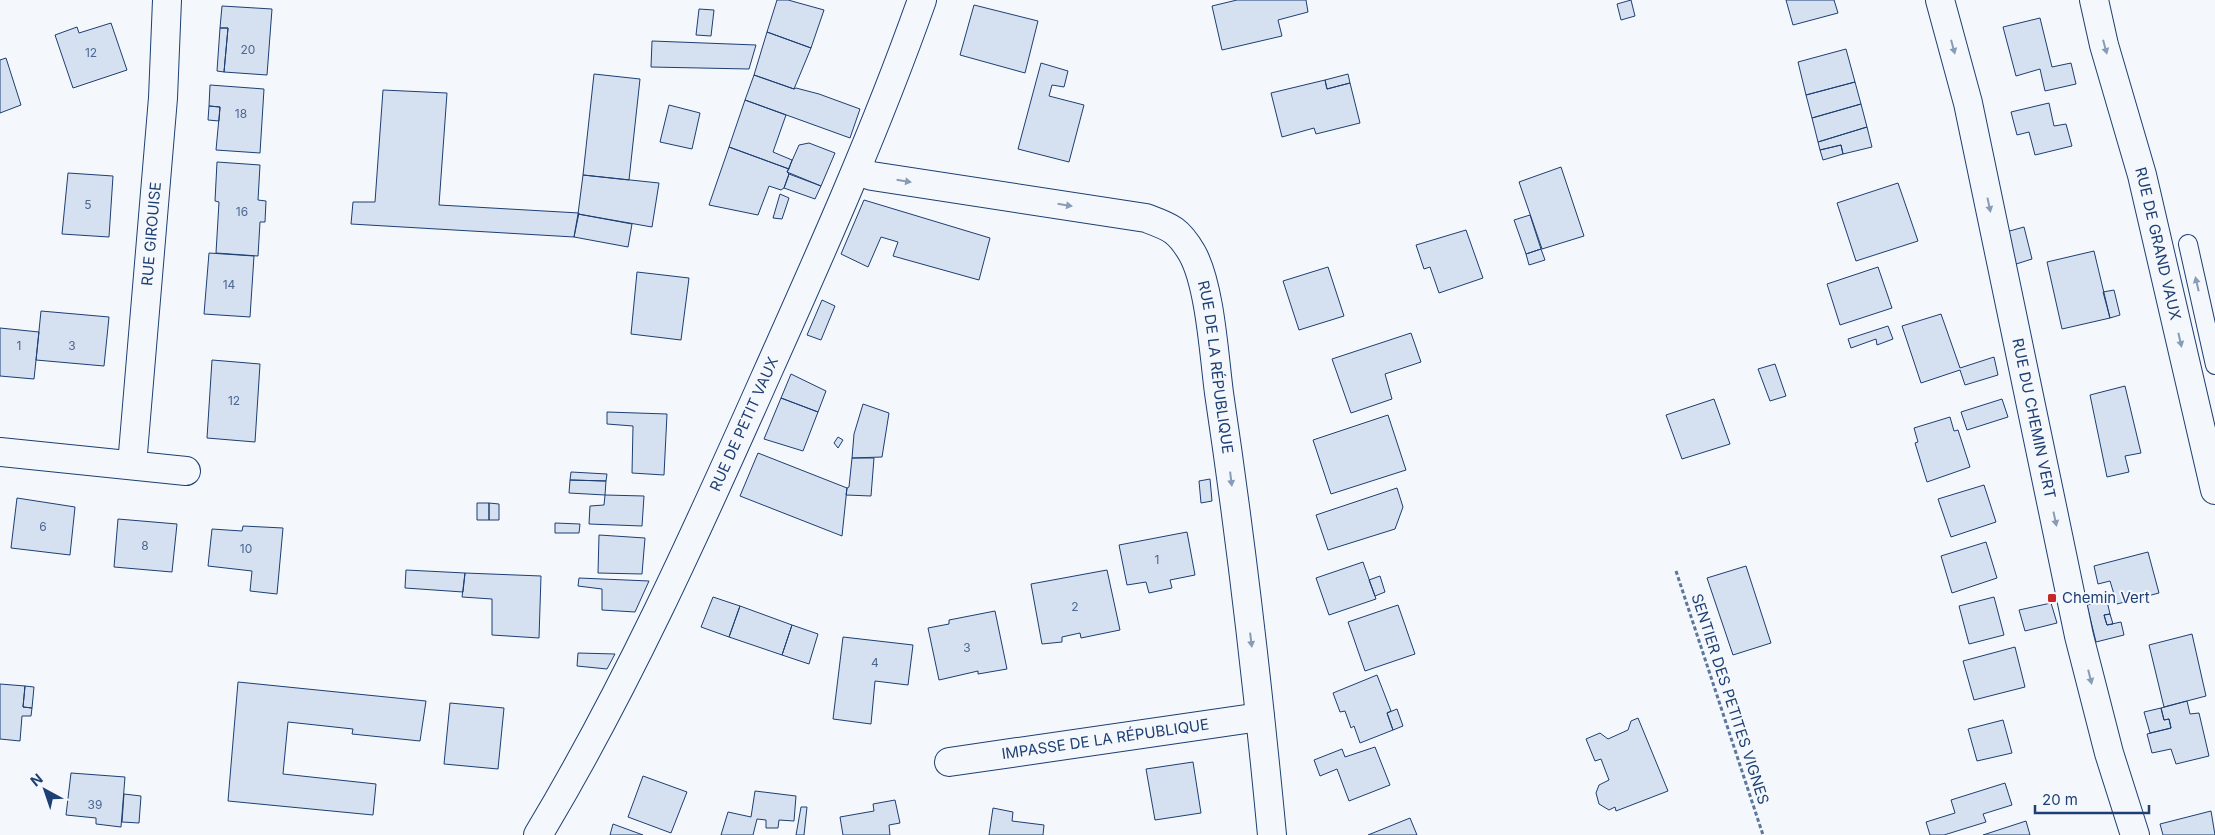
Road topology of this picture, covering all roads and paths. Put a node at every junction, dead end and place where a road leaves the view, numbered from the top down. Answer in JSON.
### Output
{"nodes":[{"id":1,"x":167,"y":0,"type":"edge"},
{"id":2,"x":922,"y":0,"type":"edge"},
{"id":3,"x":1940,"y":0,"type":"edge"},
{"id":4,"x":2094,"y":0,"type":"edge"},
{"id":5,"x":857,"y":171,"type":"junction"},
{"id":6,"x":2188,"y":244,"type":"dead end"},
{"id":7,"x":2215,"y":365,"type":"edge"},
{"id":8,"x":0,"y":452,"type":"edge"},
{"id":9,"x":132,"y":465,"type":"junction"},
{"id":10,"x":186,"y":471,"type":"dead end"},
{"id":11,"x":2215,"y":490,"type":"edge"},
{"id":12,"x":1676,"y":571,"type":"dead end"},
{"id":13,"x":1260,"y":717,"type":"junction"},
{"id":14,"x":949,"y":762,"type":"dead end"},
{"id":15,"x":538,"y":835,"type":"edge"},
{"id":16,"x":1272,"y":835,"type":"edge"},
{"id":17,"x":1763,"y":835,"type":"edge"},
{"id":18,"x":2135,"y":835,"type":"edge"}],
"edges":[{"from":1,"to":9,"type":"street","name":"RUE GIROUISE"},
{"from":2,"to":5,"type":"street","name":"RUE DE PETIT VAUX"},
{"from":3,"to":18,"type":"street","name":"RUE DU CHEMIN VERT","one_way":true},
{"from":4,"to":11,"type":"street","name":"RUE DE GRAND VAUX","one_way":true},
{"from":5,"to":13,"type":"street","name":"RUE DE LA RÉPUBLIQUE","one_way":true},
{"from":5,"to":15,"type":"street","name":"RUE DE PETIT VAUX"},
{"from":7,"to":6,"type":"lane","one_way":true},
{"from":8,"to":9,"type":"street"},
{"from":9,"to":10,"type":"street"},
{"from":12,"to":17,"type":"path","name":"SENTIER DES PETITES VIGNES"},
{"from":13,"to":14,"type":"street","name":"IMPASSE DE LA RÉPUBLIQUE"},
{"from":13,"to":16,"type":"street","name":"RUE DE LA RÉPUBLIQUE"}]}
